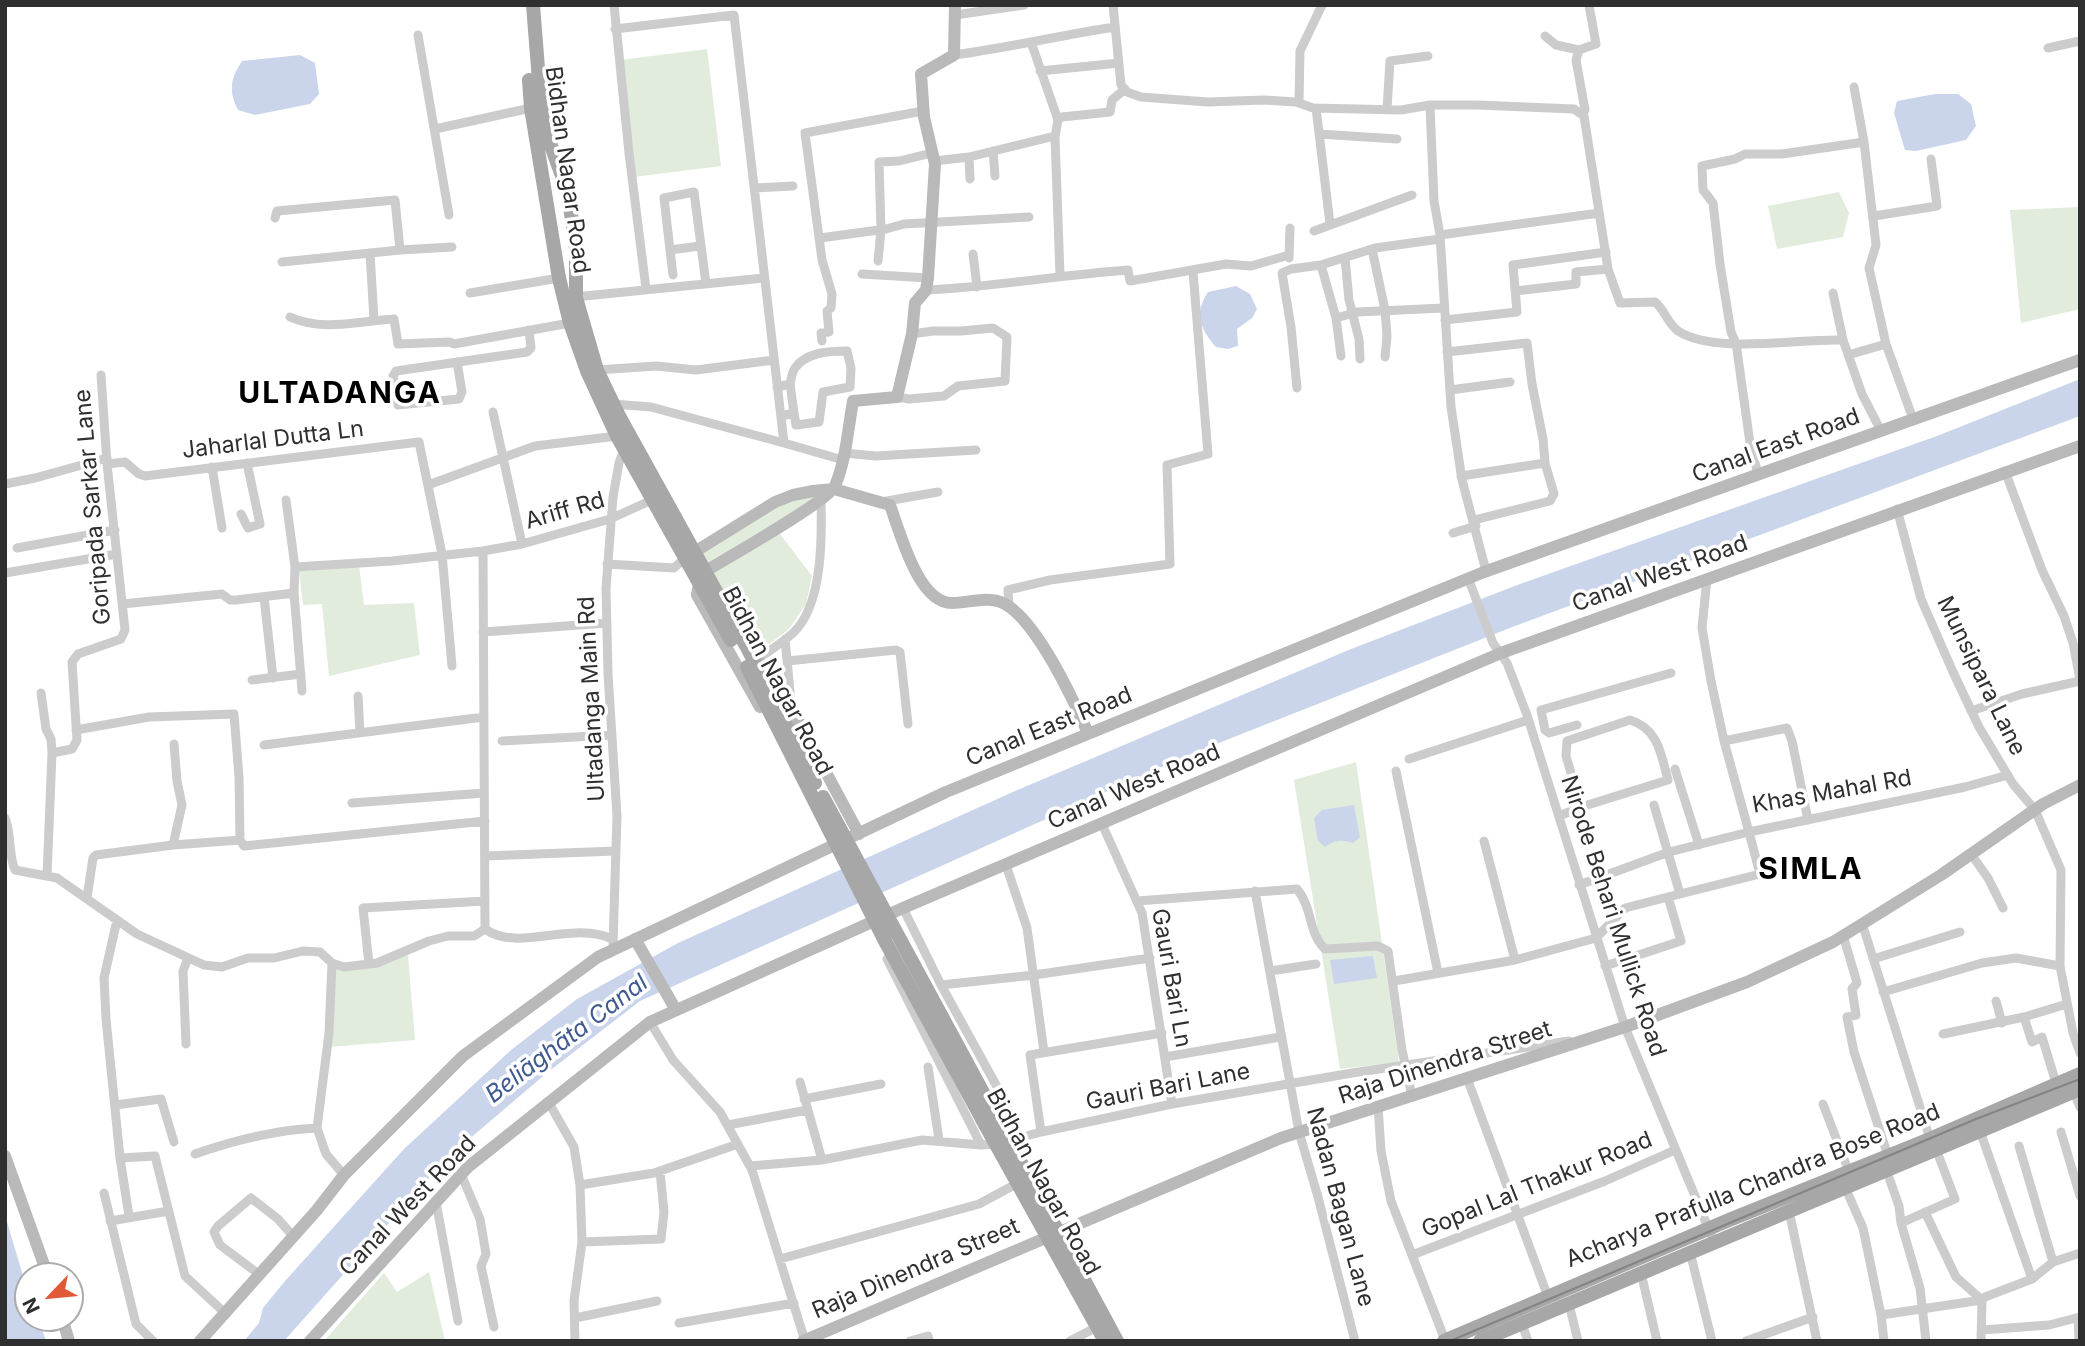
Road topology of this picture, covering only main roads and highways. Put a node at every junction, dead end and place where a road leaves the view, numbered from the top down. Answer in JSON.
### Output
{"nodes":[{"id":1,"x":525,"y":5,"type":"edge"},
{"id":2,"x":533,"y":5,"type":"edge"},
{"id":3,"x":955,"y":10,"type":"edge"},
{"id":4,"x":571,"y":300,"type":"junction"},
{"id":5,"x":2080,"y":360,"type":"edge"},
{"id":6,"x":2080,"y":446,"type":"edge"},
{"id":7,"x":834,"y":489,"type":"junction"},
{"id":8,"x":689,"y":555,"type":"junction"},
{"id":9,"x":700,"y":577,"type":"junction"},
{"id":10,"x":752,"y":660,"type":"junction"},
{"id":11,"x":1088,"y":733,"type":"junction"},
{"id":12,"x":2080,"y":785,"type":"edge"},
{"id":13,"x":859,"y":834,"type":"junction"},
{"id":14,"x":832,"y":847,"type":"junction"},
{"id":15,"x":637,"y":942,"type":"junction"},
{"id":16,"x":675,"y":1008,"type":"junction"},
{"id":17,"x":2080,"y":1074,"type":"edge"},
{"id":18,"x":2077,"y":1090,"type":"edge"},
{"id":19,"x":987,"y":1114,"type":"junction"},
{"id":20,"x":1007,"y":1141,"type":"junction"},
{"id":21,"x":1933,"y":1144,"type":"junction"},
{"id":22,"x":5,"y":1156,"type":"edge"},
{"id":23,"x":1847,"y":1180,"type":"junction"},
{"id":24,"x":1052,"y":1234,"type":"junction"},
{"id":25,"x":1711,"y":1235,"type":"junction"},
{"id":26,"x":43,"y":1262,"type":"edge"},
{"id":27,"x":1470,"y":1336,"type":"edge"},
{"id":28,"x":804,"y":1340,"type":"edge"},
{"id":29,"x":1445,"y":1340,"type":"edge"},
{"id":30,"x":200,"y":1341,"type":"edge"},
{"id":31,"x":310,"y":1341,"type":"edge"},
{"id":32,"x":1105,"y":1341,"type":"edge"},
{"id":33,"x":1117,"y":1341,"type":"edge"},
{"id":34,"x":1480,"y":1341,"type":"edge"}],
"edges":[{"from":1,"to":4,"type":"main road","name":"Bidhan Nagar Road"},
{"from":2,"to":4,"type":"main road","name":"Bidhan Nagar Road"},
{"from":3,"to":7,"type":"main road"},
{"from":4,"to":8,"type":"main road","name":"Bidhan Nagar Road"},
{"from":4,"to":8,"type":"main road","name":"Bidhan Nagar Road"},
{"from":5,"to":11,"type":"main road","name":"Canal East Road"},
{"from":6,"to":16,"type":"main road","name":"Canal West Road"},
{"from":7,"to":8,"type":"main road"},
{"from":7,"to":9,"type":"main road"},
{"from":7,"to":11,"type":"main road"},
{"from":8,"to":9,"type":"main road","name":"Bidhan Nagar Road"},
{"from":9,"to":10,"type":"main road","name":"Bidhan Nagar Road"},
{"from":9,"to":14,"type":"main road"},
{"from":10,"to":13,"type":"main road"},
{"from":10,"to":19,"type":"main road","name":"Bidhan Nagar Road","bridge":true},
{"from":10,"to":19,"type":"main road","name":"Bidhan Nagar Road","bridge":true},
{"from":11,"to":13,"type":"main road","name":"Canal East Road"},
{"from":12,"to":24,"type":"main road","name":"Raja Dinendra Street"},
{"from":13,"to":14,"type":"main road","name":"Canal East Road"},
{"from":14,"to":15,"type":"main road","name":"Canal East Road"},
{"from":15,"to":16,"type":"main road"},
{"from":15,"to":30,"type":"main road","name":"Canal East Road"},
{"from":16,"to":31,"type":"main road","name":"Canal West Road"},
{"from":17,"to":21,"type":"main road","name":"Acharya Prafulla Chandra Bose Road"},
{"from":18,"to":21,"type":"main road","name":"Acharya Prafulla Chandra Bose Road"},
{"from":19,"to":20,"type":"main road"},
{"from":20,"to":24,"type":"main road"},
{"from":20,"to":24,"type":"main road","name":"Bidhan Nagar Road"},
{"from":21,"to":23,"type":"main road","name":"Acharya Prafulla Chandra Bose Road"},
{"from":22,"to":26,"type":"main road"},
{"from":23,"to":25,"type":"main road","name":"Acharya Prafulla Chandra Bose Road"},
{"from":23,"to":25,"type":"main road","name":"Acharya Prafulla Chandra Bose Road"},
{"from":24,"to":28,"type":"main road","name":"Raja Dinendra Street"},
{"from":24,"to":32,"type":"main road","name":"Bidhan Nagar Road"},
{"from":24,"to":33,"type":"main road"},
{"from":25,"to":27,"type":"main road","name":"Acharya Prafulla Chandra Bose Road"},
{"from":25,"to":34,"type":"main road","name":"Acharya Prafulla Chandra Bose Road"},
{"from":27,"to":29,"type":"main road","name":"Acharya Prafulla Chandra Bose Road"}]}
